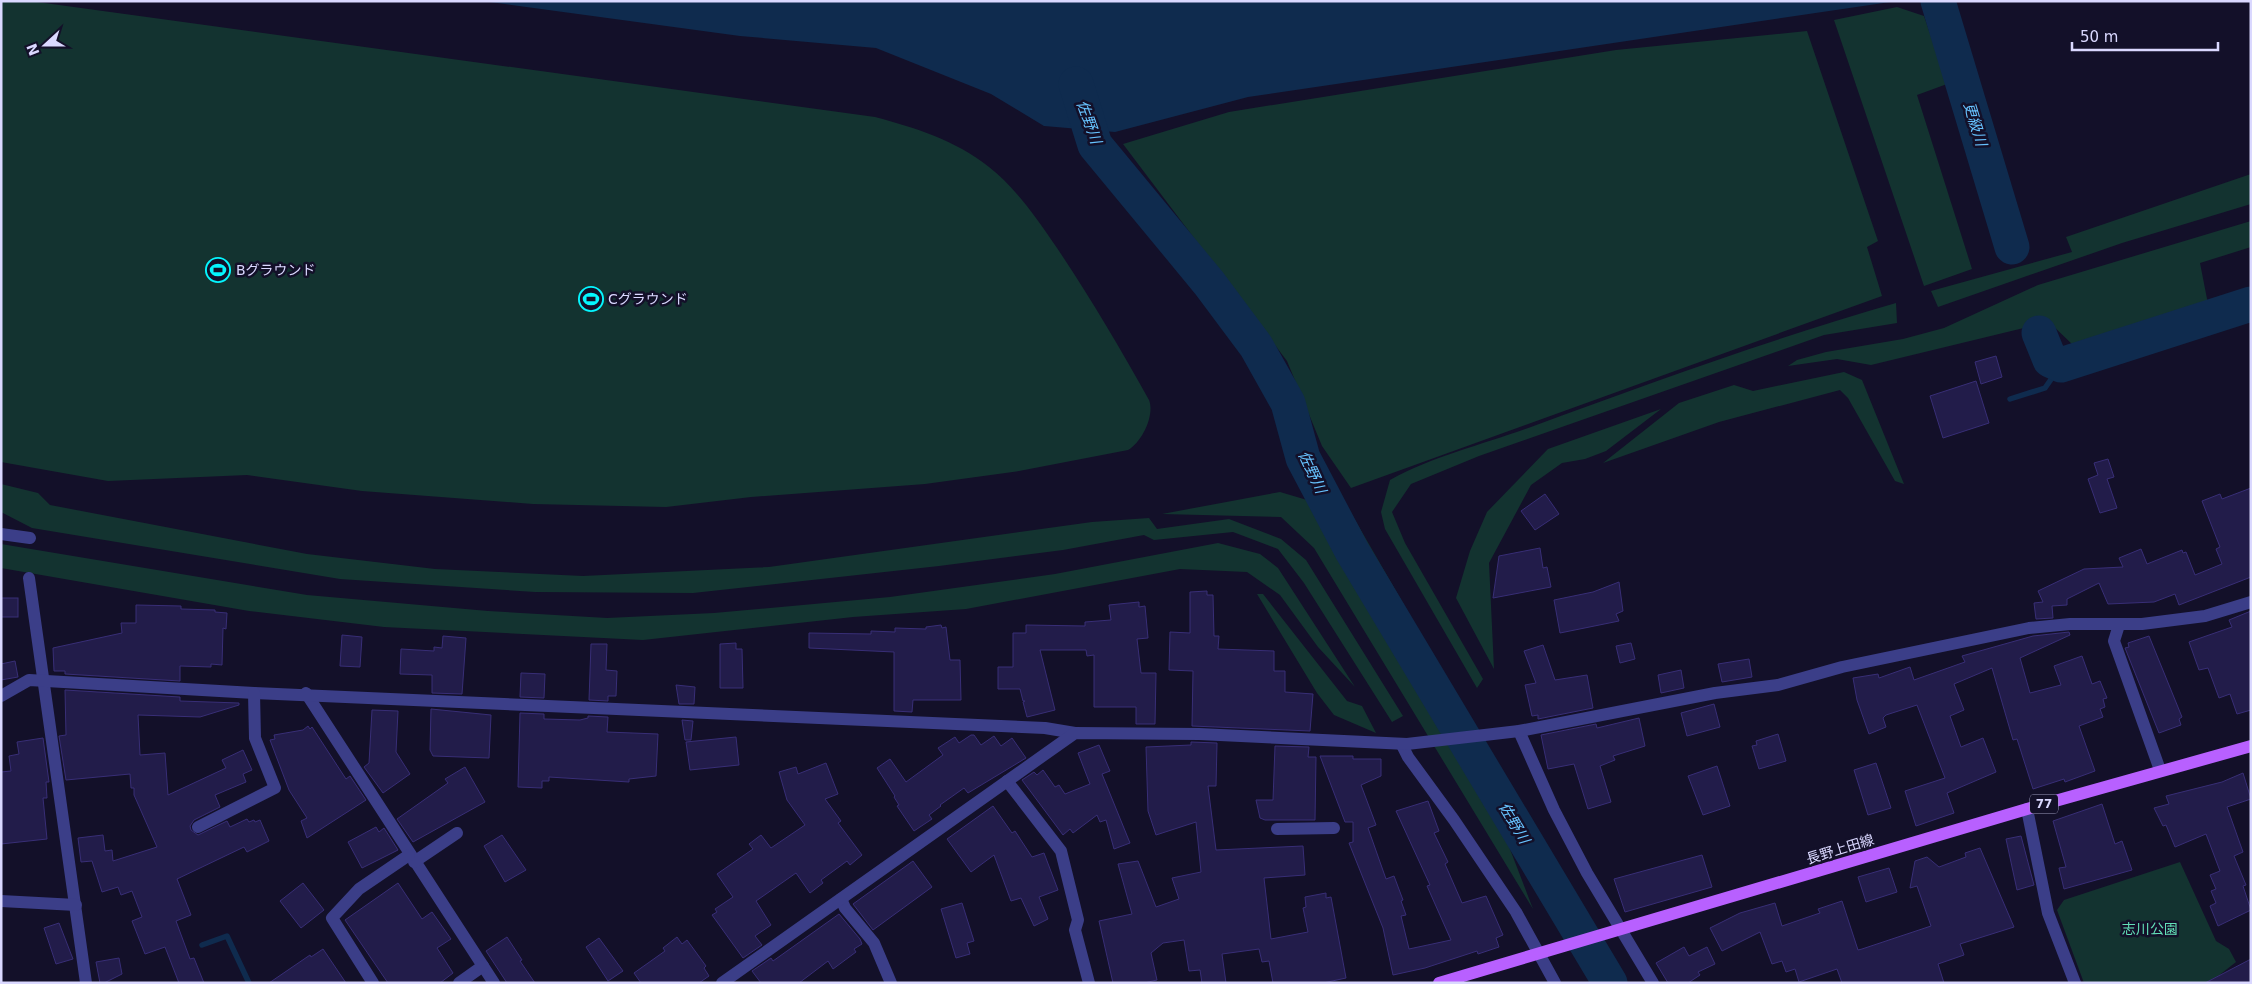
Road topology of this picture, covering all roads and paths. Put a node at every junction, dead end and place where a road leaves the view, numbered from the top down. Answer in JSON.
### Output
{"nodes":[{"id":1,"x":1,"y":534,"type":"edge"},
{"id":2,"x":30,"y":538,"type":"dead end"},
{"id":3,"x":29,"y":578,"type":"dead end"},
{"id":4,"x":2251,"y":602,"type":"edge"},
{"id":5,"x":2118,"y":625,"type":"junction"},
{"id":6,"x":42,"y":682,"type":"junction"},
{"id":7,"x":254,"y":693,"type":"junction"},
{"id":8,"x":306,"y":693,"type":"junction"},
{"id":9,"x":1,"y":696,"type":"edge"},
{"id":10,"x":1514,"y":731,"type":"junction"},
{"id":11,"x":1074,"y":733,"type":"junction"},
{"id":12,"x":1405,"y":744,"type":"junction"},
{"id":13,"x":2251,"y":746,"type":"edge"},
{"id":14,"x":2160,"y":770,"type":"junction"},
{"id":15,"x":1007,"y":781,"type":"junction"},
{"id":16,"x":2028,"y":809,"type":"junction"},
{"id":17,"x":198,"y":827,"type":"dead end"},
{"id":18,"x":1334,"y":828,"type":"dead end"},
{"id":19,"x":1277,"y":829,"type":"dead end"},
{"id":20,"x":457,"y":833,"type":"dead end"},
{"id":21,"x":412,"y":858,"type":"junction"},
{"id":22,"x":841,"y":899,"type":"junction"},
{"id":23,"x":1,"y":901,"type":"edge"},
{"id":24,"x":76,"y":905,"type":"junction"},
{"id":25,"x":1618,"y":930,"type":"junction"},
{"id":26,"x":1540,"y":953,"type":"junction"},
{"id":27,"x":483,"y":966,"type":"junction"},
{"id":28,"x":86,"y":983,"type":"edge"},
{"id":29,"x":373,"y":983,"type":"edge"},
{"id":30,"x":459,"y":983,"type":"edge"},
{"id":31,"x":494,"y":983,"type":"edge"},
{"id":32,"x":722,"y":983,"type":"edge"},
{"id":33,"x":891,"y":983,"type":"edge"},
{"id":34,"x":1089,"y":983,"type":"edge"},
{"id":35,"x":1439,"y":983,"type":"edge"},
{"id":36,"x":1554,"y":983,"type":"edge"},
{"id":37,"x":1653,"y":983,"type":"edge"},
{"id":38,"x":2074,"y":983,"type":"edge"}],
"edges":[{"from":1,"to":2,"type":"street"},
{"from":3,"to":6,"type":"street"},
{"from":4,"to":5,"type":"street"},
{"from":5,"to":10,"type":"street"},
{"from":5,"to":14,"type":"street"},
{"from":6,"to":7,"type":"street"},
{"from":6,"to":9,"type":"street"},
{"from":6,"to":24,"type":"street"},
{"from":7,"to":8,"type":"street"},
{"from":7,"to":17,"type":"street"},
{"from":8,"to":11,"type":"street"},
{"from":8,"to":21,"type":"street"},
{"from":10,"to":12,"type":"street"},
{"from":10,"to":25,"type":"street"},
{"from":11,"to":12,"type":"street"},
{"from":11,"to":15,"type":"street"},
{"from":12,"to":26,"type":"street"},
{"from":13,"to":14,"type":"main road","name":"長野上田線","number":"77"},
{"from":14,"to":16,"type":"main road","name":"長野上田線","number":"77"},
{"from":15,"to":22,"type":"street"},
{"from":15,"to":34,"type":"street"},
{"from":16,"to":25,"type":"main road","name":"長野上田線","number":"77"},
{"from":16,"to":38,"type":"street"},
{"from":18,"to":19,"type":"street"},
{"from":20,"to":21,"type":"street"},
{"from":21,"to":27,"type":"street"},
{"from":21,"to":29,"type":"street"},
{"from":22,"to":32,"type":"street"},
{"from":22,"to":33,"type":"street"},
{"from":23,"to":24,"type":"street"},
{"from":24,"to":28,"type":"street"},
{"from":25,"to":26,"type":"main road","name":"長野上田線","number":"77"},
{"from":25,"to":37,"type":"street"},
{"from":26,"to":35,"type":"main road","name":"長野上田線","number":"77"},
{"from":26,"to":36,"type":"street"},
{"from":27,"to":30,"type":"street"},
{"from":27,"to":31,"type":"street"}]}
